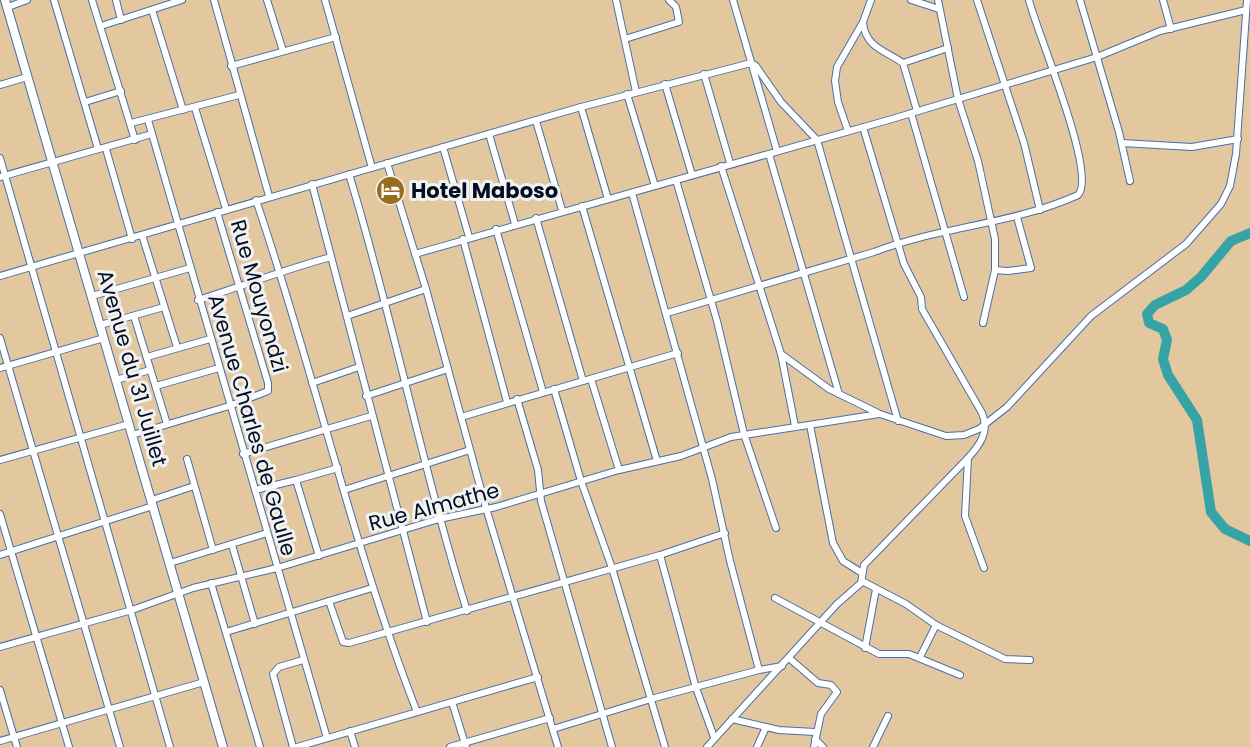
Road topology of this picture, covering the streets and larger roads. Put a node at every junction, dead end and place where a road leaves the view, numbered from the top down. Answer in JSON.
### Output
{"nodes":[{"id":1,"x":27,"y":0,"type":"edge"},
{"id":2,"x":54,"y":0,"type":"edge"},
{"id":3,"x":92,"y":0,"type":"edge"},
{"id":4,"x":116,"y":0,"type":"edge"},
{"id":5,"x":182,"y":0,"type":"edge"},
{"id":6,"x":214,"y":0,"type":"edge"},
{"id":7,"x":267,"y":0,"type":"edge"},
{"id":8,"x":325,"y":0,"type":"edge"},
{"id":9,"x":616,"y":0,"type":"edge"},
{"id":10,"x":669,"y":0,"type":"edge"},
{"id":11,"x":733,"y":0,"type":"edge"},
{"id":12,"x":871,"y":0,"type":"edge"},
{"id":13,"x":911,"y":0,"type":"edge"},
{"id":14,"x":938,"y":0,"type":"edge"},
{"id":15,"x":976,"y":0,"type":"edge"},
{"id":16,"x":1029,"y":0,"type":"edge"},
{"id":17,"x":1080,"y":0,"type":"edge"},
{"id":18,"x":1163,"y":0,"type":"edge"},
{"id":19,"x":1247,"y":0,"type":"edge"},
{"id":20,"x":164,"y":3,"type":"edge"},
{"id":21,"x":6,"y":4,"type":"edge"},
{"id":22,"x":939,"y":9,"type":"junction"},
{"id":23,"x":152,"y":10,"type":"junction"},
{"id":24,"x":1246,"y":10,"type":"junction"},
{"id":25,"x":121,"y":20,"type":"junction"},
{"id":26,"x":862,"y":22,"type":"junction"},
{"id":27,"x":101,"y":26,"type":"junction"},
{"id":28,"x":1171,"y":29,"type":"junction"},
{"id":29,"x":336,"y":37,"type":"junction"},
{"id":30,"x":625,"y":39,"type":"junction"},
{"id":31,"x":948,"y":48,"type":"junction"},
{"id":32,"x":283,"y":51,"type":"junction"},
{"id":33,"x":1097,"y":57,"type":"junction"},
{"id":34,"x":751,"y":63,"type":"junction"},
{"id":35,"x":903,"y":63,"type":"junction"},
{"id":36,"x":231,"y":66,"type":"junction"},
{"id":37,"x":1051,"y":70,"type":"junction"},
{"id":38,"x":704,"y":74,"type":"junction"},
{"id":39,"x":27,"y":77,"type":"junction"},
{"id":40,"x":665,"y":84,"type":"junction"},
{"id":41,"x":0,"y":85,"type":"edge"},
{"id":42,"x":1005,"y":85,"type":"junction"},
{"id":43,"x":121,"y":91,"type":"junction"},
{"id":44,"x":636,"y":92,"type":"junction"},
{"id":45,"x":627,"y":94,"type":"junction"},
{"id":46,"x":239,"y":95,"type":"junction"},
{"id":47,"x":958,"y":99,"type":"junction"},
{"id":48,"x":85,"y":102,"type":"junction"},
{"id":49,"x":581,"y":107,"type":"junction"},
{"id":50,"x":195,"y":108,"type":"junction"},
{"id":51,"x":183,"y":110,"type":"junction"},
{"id":52,"x":914,"y":112,"type":"junction"},
{"id":53,"x":148,"y":120,"type":"junction"},
{"id":54,"x":536,"y":121,"type":"junction"},
{"id":55,"x":131,"y":123,"type":"junction"},
{"id":56,"x":863,"y":127,"type":"junction"},
{"id":57,"x":848,"y":131,"type":"junction"},
{"id":58,"x":152,"y":134,"type":"junction"},
{"id":59,"x":489,"y":134,"type":"junction"},
{"id":60,"x":135,"y":140,"type":"junction"},
{"id":61,"x":818,"y":140,"type":"junction"},
{"id":62,"x":1238,"y":140,"type":"junction"},
{"id":63,"x":1122,"y":143,"type":"junction"},
{"id":64,"x":443,"y":147,"type":"junction"},
{"id":65,"x":106,"y":149,"type":"junction"},
{"id":66,"x":98,"y":150,"type":"junction"},
{"id":67,"x":777,"y":151,"type":"junction"},
{"id":68,"x":769,"y":154,"type":"junction"},
{"id":69,"x":0,"y":159,"type":"edge"},
{"id":70,"x":52,"y":163,"type":"junction"},
{"id":71,"x":730,"y":163,"type":"junction"},
{"id":72,"x":387,"y":164,"type":"junction"},
{"id":73,"x":721,"y":166,"type":"junction"},
{"id":74,"x":372,"y":168,"type":"junction"},
{"id":75,"x":349,"y":174,"type":"junction"},
{"id":76,"x":692,"y":175,"type":"junction"},
{"id":77,"x":3,"y":176,"type":"edge"},
{"id":78,"x":676,"y":180,"type":"junction"},
{"id":79,"x":1130,"y":181,"type":"dead end"},
{"id":80,"x":312,"y":184,"type":"junction"},
{"id":81,"x":655,"y":186,"type":"junction"},
{"id":82,"x":632,"y":193,"type":"junction"},
{"id":83,"x":269,"y":196,"type":"junction"},
{"id":84,"x":608,"y":199,"type":"junction"},
{"id":85,"x":256,"y":200,"type":"junction"},
{"id":86,"x":582,"y":206,"type":"junction"},
{"id":87,"x":226,"y":209,"type":"junction"},
{"id":88,"x":562,"y":210,"type":"junction"},
{"id":89,"x":1040,"y":210,"type":"junction"},
{"id":90,"x":217,"y":212,"type":"junction"},
{"id":91,"x":1017,"y":217,"type":"junction"},
{"id":92,"x":536,"y":218,"type":"junction"},
{"id":93,"x":992,"y":221,"type":"junction"},
{"id":94,"x":179,"y":224,"type":"junction"},
{"id":95,"x":515,"y":224,"type":"junction"},
{"id":96,"x":496,"y":230,"type":"junction"},
{"id":97,"x":947,"y":231,"type":"junction"},
{"id":98,"x":142,"y":235,"type":"junction"},
{"id":99,"x":132,"y":238,"type":"junction"},
{"id":100,"x":466,"y":238,"type":"junction"},
{"id":101,"x":899,"y":242,"type":"junction"},
{"id":102,"x":79,"y":253,"type":"junction"},
{"id":103,"x":416,"y":254,"type":"junction"},
{"id":104,"x":331,"y":256,"type":"junction"},
{"id":105,"x":852,"y":258,"type":"junction"},
{"id":106,"x":31,"y":267,"type":"junction"},
{"id":107,"x":190,"y":268,"type":"junction"},
{"id":108,"x":280,"y":270,"type":"junction"},
{"id":109,"x":994,"y":270,"type":"junction"},
{"id":110,"x":804,"y":271,"type":"junction"},
{"id":111,"x":0,"y":276,"type":"edge"},
{"id":112,"x":156,"y":278,"type":"junction"},
{"id":113,"x":758,"y":285,"type":"junction"},
{"id":114,"x":240,"y":287,"type":"junction"},
{"id":115,"x":426,"y":289,"type":"junction"},
{"id":116,"x":92,"y":296,"type":"junction"},
{"id":117,"x":963,"y":297,"type":"dead end"},
{"id":118,"x":198,"y":300,"type":"junction"},
{"id":119,"x":711,"y":300,"type":"junction"},
{"id":120,"x":386,"y":302,"type":"junction"},
{"id":121,"x":164,"y":307,"type":"junction"},
{"id":122,"x":667,"y":313,"type":"junction"},
{"id":123,"x":134,"y":316,"type":"junction"},
{"id":124,"x":347,"y":316,"type":"junction"},
{"id":125,"x":983,"y":323,"type":"dead end"},
{"id":126,"x":100,"y":325,"type":"junction"},
{"id":127,"x":0,"y":338,"type":"edge"},
{"id":128,"x":104,"y":338,"type":"junction"},
{"id":129,"x":210,"y":339,"type":"junction"},
{"id":130,"x":177,"y":348,"type":"junction"},
{"id":131,"x":55,"y":352,"type":"junction"},
{"id":132,"x":678,"y":353,"type":"junction"},
{"id":133,"x":781,"y":354,"type":"junction"},
{"id":134,"x":147,"y":357,"type":"junction"},
{"id":135,"x":9,"y":366,"type":"junction"},
{"id":136,"x":359,"y":367,"type":"junction"},
{"id":137,"x":0,"y":368,"type":"edge"},
{"id":138,"x":219,"y":368,"type":"junction"},
{"id":139,"x":629,"y":368,"type":"junction"},
{"id":140,"x":448,"y":369,"type":"junction"},
{"id":141,"x":150,"y":370,"type":"junction"},
{"id":142,"x":591,"y":379,"type":"junction"},
{"id":143,"x":116,"y":380,"type":"junction"},
{"id":144,"x":583,"y":381,"type":"junction"},
{"id":145,"x":312,"y":382,"type":"junction"},
{"id":146,"x":405,"y":385,"type":"junction"},
{"id":147,"x":156,"y":386,"type":"junction"},
{"id":148,"x":554,"y":389,"type":"junction"},
{"id":149,"x":543,"y":392,"type":"junction"},
{"id":150,"x":839,"y":394,"type":"junction"},
{"id":151,"x":366,"y":396,"type":"junction"},
{"id":152,"x":516,"y":399,"type":"junction"},
{"id":153,"x":507,"y":402,"type":"junction"},
{"id":154,"x":230,"y":406,"type":"junction"},
{"id":155,"x":880,"y":414,"type":"junction"},
{"id":156,"x":371,"y":416,"type":"junction"},
{"id":157,"x":461,"y":417,"type":"junction"},
{"id":158,"x":898,"y":421,"type":"junction"},
{"id":159,"x":986,"y":423,"type":"junction"},
{"id":160,"x":129,"y":424,"type":"junction"},
{"id":161,"x":167,"y":424,"type":"junction"},
{"id":162,"x":810,"y":424,"type":"junction"},
{"id":163,"x":795,"y":426,"type":"junction"},
{"id":164,"x":328,"y":429,"type":"junction"},
{"id":165,"x":744,"y":434,"type":"junction"},
{"id":166,"x":132,"y":435,"type":"junction"},
{"id":167,"x":81,"y":436,"type":"junction"},
{"id":168,"x":703,"y":449,"type":"junction"},
{"id":169,"x":470,"y":450,"type":"junction"},
{"id":170,"x":33,"y":451,"type":"junction"},
{"id":171,"x":243,"y":454,"type":"junction"},
{"id":172,"x":187,"y":459,"type":"dead end"},
{"id":173,"x":968,"y":459,"type":"junction"},
{"id":174,"x":0,"y":460,"type":"edge"},
{"id":175,"x":657,"y":461,"type":"junction"},
{"id":176,"x":425,"y":464,"type":"junction"},
{"id":177,"x":338,"y":468,"type":"junction"},
{"id":178,"x":619,"y":470,"type":"junction"},
{"id":179,"x":387,"y":478,"type":"junction"},
{"id":180,"x":296,"y":480,"type":"junction"},
{"id":181,"x":581,"y":481,"type":"junction"},
{"id":182,"x":194,"y":486,"type":"junction"},
{"id":183,"x":255,"y":490,"type":"junction"},
{"id":184,"x":344,"y":490,"type":"junction"},
{"id":185,"x":541,"y":494,"type":"junction"},
{"id":186,"x":152,"y":503,"type":"junction"},
{"id":187,"x":486,"y":508,"type":"junction"},
{"id":188,"x":0,"y":514,"type":"edge"},
{"id":189,"x":439,"y":519,"type":"junction"},
{"id":190,"x":106,"y":522,"type":"junction"},
{"id":191,"x":776,"y":528,"type":"dead end"},
{"id":192,"x":401,"y":532,"type":"junction"},
{"id":193,"x":267,"y":533,"type":"junction"},
{"id":194,"x":725,"y":533,"type":"junction"},
{"id":195,"x":57,"y":537,"type":"junction"},
{"id":196,"x":359,"y":544,"type":"junction"},
{"id":197,"x":232,"y":545,"type":"junction"},
{"id":198,"x":213,"y":550,"type":"junction"},
{"id":199,"x":11,"y":551,"type":"junction"},
{"id":200,"x":0,"y":555,"type":"edge"},
{"id":201,"x":660,"y":555,"type":"junction"},
{"id":202,"x":319,"y":556,"type":"junction"},
{"id":203,"x":170,"y":563,"type":"junction"},
{"id":204,"x":277,"y":568,"type":"junction"},
{"id":205,"x":612,"y":568,"type":"junction"},
{"id":206,"x":984,"y":568,"type":"dead end"},
{"id":207,"x":862,"y":573,"type":"junction"},
{"id":208,"x":242,"y":576,"type":"junction"},
{"id":209,"x":862,"y":581,"type":"junction"},
{"id":210,"x":565,"y":582,"type":"junction"},
{"id":211,"x":211,"y":583,"type":"junction"},
{"id":212,"x":372,"y":588,"type":"junction"},
{"id":213,"x":876,"y":588,"type":"junction"},
{"id":214,"x":179,"y":593,"type":"junction"},
{"id":215,"x":514,"y":598,"type":"junction"},
{"id":216,"x":775,"y":598,"type":"dead end"},
{"id":217,"x":329,"y":601,"type":"junction"},
{"id":218,"x":132,"y":610,"type":"junction"},
{"id":219,"x":467,"y":611,"type":"junction"},
{"id":220,"x":290,"y":613,"type":"junction"},
{"id":221,"x":427,"y":622,"type":"junction"},
{"id":222,"x":84,"y":623,"type":"junction"},
{"id":223,"x":255,"y":624,"type":"junction"},
{"id":224,"x":821,"y":624,"type":"junction"},
{"id":225,"x":936,"y":625,"type":"junction"},
{"id":226,"x":226,"y":632,"type":"junction"},
{"id":227,"x":387,"y":633,"type":"junction"},
{"id":228,"x":38,"y":636,"type":"junction"},
{"id":229,"x":0,"y":647,"type":"edge"},
{"id":230,"x":865,"y":648,"type":"junction"},
{"id":231,"x":920,"y":657,"type":"junction"},
{"id":232,"x":789,"y":658,"type":"junction"},
{"id":233,"x":303,"y":660,"type":"junction"},
{"id":234,"x":1030,"y":660,"type":"dead end"},
{"id":235,"x":782,"y":666,"type":"junction"},
{"id":236,"x":759,"y":670,"type":"junction"},
{"id":237,"x":960,"y":675,"type":"dead end"},
{"id":238,"x":538,"y":677,"type":"junction"},
{"id":239,"x":204,"y":682,"type":"junction"},
{"id":240,"x":696,"y":688,"type":"junction"},
{"id":241,"x":0,"y":690,"type":"edge"},
{"id":242,"x":156,"y":696,"type":"junction"},
{"id":243,"x":651,"y":699,"type":"junction"},
{"id":244,"x":452,"y":702,"type":"junction"},
{"id":245,"x":108,"y":709,"type":"junction"},
{"id":246,"x":417,"y":712,"type":"junction"},
{"id":247,"x":602,"y":715,"type":"junction"},
{"id":248,"x":888,"y":716,"type":"dead end"},
{"id":249,"x":550,"y":718,"type":"junction"},
{"id":250,"x":732,"y":719,"type":"junction"},
{"id":251,"x":62,"y":722,"type":"junction"},
{"id":252,"x":766,"y":728,"type":"junction"},
{"id":253,"x":553,"y":729,"type":"junction"},
{"id":254,"x":350,"y":731,"type":"junction"},
{"id":255,"x":815,"y":735,"type":"junction"},
{"id":256,"x":14,"y":737,"type":"junction"},
{"id":257,"x":714,"y":737,"type":"junction"},
{"id":258,"x":327,"y":738,"type":"junction"},
{"id":259,"x":0,"y":741,"type":"edge"},
{"id":260,"x":466,"y":745,"type":"edge"},
{"id":261,"x":16,"y":747,"type":"edge"},
{"id":262,"x":69,"y":747,"type":"edge"},
{"id":263,"x":120,"y":747,"type":"edge"},
{"id":264,"x":170,"y":747,"type":"edge"},
{"id":265,"x":223,"y":747,"type":"edge"},
{"id":266,"x":260,"y":747,"type":"edge"},
{"id":267,"x":295,"y":747,"type":"edge"},
{"id":268,"x":354,"y":747,"type":"edge"},
{"id":269,"x":450,"y":747,"type":"edge"},
{"id":270,"x":558,"y":747,"type":"edge"},
{"id":271,"x":612,"y":747,"type":"edge"},
{"id":272,"x":665,"y":747,"type":"edge"},
{"id":273,"x":707,"y":747,"type":"edge"},
{"id":274,"x":757,"y":747,"type":"edge"},
{"id":275,"x":814,"y":747,"type":"edge"},
{"id":276,"x":823,"y":747,"type":"edge"},
{"id":277,"x":873,"y":747,"type":"edge"}],
"edges":[{"from":1,"to":21,"type":"street"},
{"from":2,"to":48,"type":"street"},
{"from":3,"to":27,"type":"street"},
{"from":4,"to":25,"type":"street"},
{"from":5,"to":20,"type":"street"},
{"from":6,"to":36,"type":"street"},
{"from":7,"to":32,"type":"street"},
{"from":8,"to":29,"type":"street"},
{"from":9,"to":30,"type":"street"},
{"from":10,"to":30,"type":"street"},
{"from":11,"to":34,"type":"street"},
{"from":12,"to":26,"type":"street"},
{"from":13,"to":22,"type":"street"},
{"from":14,"to":22,"type":"street"},
{"from":15,"to":42,"type":"street"},
{"from":16,"to":37,"type":"street"},
{"from":17,"to":33,"type":"street"},
{"from":18,"to":28,"type":"street"},
{"from":19,"to":24,"type":"street"},
{"from":20,"to":23,"type":"street"},
{"from":21,"to":39,"type":"street","name":"Avenue du 31 Juillet"},
{"from":22,"to":31,"type":"street"},
{"from":23,"to":25,"type":"street"},
{"from":23,"to":51,"type":"street"},
{"from":24,"to":28,"type":"street"},
{"from":24,"to":62,"type":"street"},
{"from":25,"to":27,"type":"street"},
{"from":26,"to":35,"type":"street"},
{"from":26,"to":57,"type":"street"},
{"from":27,"to":43,"type":"street"},
{"from":28,"to":33,"type":"street"},
{"from":29,"to":32,"type":"street"},
{"from":29,"to":74,"type":"street"},
{"from":30,"to":44,"type":"street"},
{"from":31,"to":35,"type":"street"},
{"from":31,"to":47,"type":"street"},
{"from":32,"to":36,"type":"street"},
{"from":33,"to":37,"type":"street"},
{"from":33,"to":63,"type":"street"},
{"from":34,"to":38,"type":"street"},
{"from":34,"to":61,"type":"street"},
{"from":34,"to":67,"type":"street"},
{"from":35,"to":52,"type":"street"},
{"from":36,"to":46,"type":"street"},
{"from":37,"to":42,"type":"street"},
{"from":37,"to":89,"type":"street"},
{"from":38,"to":40,"type":"street"},
{"from":38,"to":71,"type":"street"},
{"from":39,"to":41,"type":"street"},
{"from":39,"to":70,"type":"street","name":"Avenue du 31 Juillet"},
{"from":40,"to":44,"type":"street"},
{"from":40,"to":76,"type":"street"},
{"from":42,"to":47,"type":"street"},
{"from":42,"to":89,"type":"street"},
{"from":43,"to":48,"type":"street"},
{"from":43,"to":55,"type":"street"},
{"from":44,"to":45,"type":"street"},
{"from":45,"to":49,"type":"street"},
{"from":45,"to":81,"type":"street"},
{"from":46,"to":50,"type":"street"},
{"from":46,"to":83,"type":"street"},
{"from":47,"to":52,"type":"street"},
{"from":47,"to":93,"type":"street"},
{"from":48,"to":66,"type":"street"},
{"from":49,"to":54,"type":"street"},
{"from":49,"to":84,"type":"street"},
{"from":50,"to":51,"type":"street"},
{"from":50,"to":87,"type":"street"},
{"from":51,"to":53,"type":"street"},
{"from":52,"to":56,"type":"street"},
{"from":52,"to":97,"type":"street"},
{"from":53,"to":55,"type":"street"},
{"from":53,"to":58,"type":"street","name":"Avenue Charles de Gaulle"},
{"from":54,"to":59,"type":"street"},
{"from":54,"to":88,"type":"street"},
{"from":55,"to":60,"type":"street"},
{"from":56,"to":57,"type":"street"},
{"from":56,"to":101,"type":"street"},
{"from":57,"to":61,"type":"street"},
{"from":58,"to":60,"type":"street"},
{"from":58,"to":94,"type":"street","name":"Avenue Charles de Gaulle"},
{"from":59,"to":64,"type":"street"},
{"from":59,"to":95,"type":"street"},
{"from":60,"to":65,"type":"street"},
{"from":61,"to":67,"type":"street"},
{"from":61,"to":105,"type":"street"},
{"from":62,"to":63,"type":"street"},
{"from":62,"to":159,"type":"street"},
{"from":63,"to":79,"type":"street"},
{"from":64,"to":72,"type":"street"},
{"from":64,"to":100,"type":"street"},
{"from":65,"to":66,"type":"street"},
{"from":65,"to":99,"type":"street"},
{"from":66,"to":70,"type":"street"},
{"from":67,"to":68,"type":"street"},
{"from":68,"to":71,"type":"street"},
{"from":68,"to":110,"type":"street"},
{"from":69,"to":77,"type":"street"},
{"from":70,"to":77,"type":"street"},
{"from":70,"to":102,"type":"street","name":"Avenue du 31 Juillet"},
{"from":71,"to":73,"type":"street"},
{"from":72,"to":74,"type":"street"},
{"from":72,"to":103,"type":"street"},
{"from":73,"to":76,"type":"street"},
{"from":73,"to":113,"type":"street"},
{"from":74,"to":75,"type":"street"},
{"from":75,"to":80,"type":"street"},
{"from":75,"to":120,"type":"street"},
{"from":76,"to":78,"type":"street"},
{"from":77,"to":106,"type":"street"},
{"from":78,"to":81,"type":"street"},
{"from":78,"to":119,"type":"street"},
{"from":80,"to":83,"type":"street"},
{"from":80,"to":104,"type":"street"},
{"from":81,"to":82,"type":"street"},
{"from":82,"to":84,"type":"street"},
{"from":82,"to":122,"type":"street"},
{"from":83,"to":85,"type":"street"},
{"from":84,"to":86,"type":"street"},
{"from":85,"to":87,"type":"street"},
{"from":85,"to":108,"type":"street"},
{"from":86,"to":88,"type":"street"},
{"from":86,"to":139,"type":"street"},
{"from":87,"to":90,"type":"street"},
{"from":88,"to":92,"type":"street"},
{"from":89,"to":91,"type":"street"},
{"from":90,"to":94,"type":"street"},
{"from":90,"to":114,"type":"street","name":"Rue Mouyondzi"},
{"from":91,"to":93,"type":"street"},
{"from":91,"to":109,"type":"street"},
{"from":92,"to":95,"type":"street"},
{"from":92,"to":144,"type":"street"},
{"from":93,"to":97,"type":"street"},
{"from":93,"to":109,"type":"street"},
{"from":94,"to":98,"type":"street"},
{"from":94,"to":107,"type":"street","name":"Avenue Charles de Gaulle"},
{"from":95,"to":96,"type":"street"},
{"from":96,"to":100,"type":"street"},
{"from":96,"to":149,"type":"street"},
{"from":97,"to":101,"type":"street"},
{"from":97,"to":117,"type":"street"},
{"from":98,"to":99,"type":"street"},
{"from":98,"to":112,"type":"street"},
{"from":99,"to":102,"type":"street"},
{"from":100,"to":103,"type":"street"},
{"from":100,"to":153,"type":"street"},
{"from":101,"to":105,"type":"street"},
{"from":101,"to":159,"type":"street"},
{"from":102,"to":106,"type":"street"},
{"from":102,"to":116,"type":"street","name":"Avenue du 31 Juillet"},
{"from":103,"to":115,"type":"street"},
{"from":104,"to":108,"type":"street"},
{"from":104,"to":124,"type":"street"},
{"from":105,"to":110,"type":"street"},
{"from":105,"to":158,"type":"street"},
{"from":106,"to":111,"type":"street"},
{"from":106,"to":131,"type":"street"},
{"from":107,"to":112,"type":"street"},
{"from":107,"to":118,"type":"street","name":"Avenue Charles de Gaulle"},
{"from":108,"to":114,"type":"street"},
{"from":108,"to":145,"type":"street"},
{"from":109,"to":125,"type":"street"},
{"from":110,"to":113,"type":"street"},
{"from":110,"to":150,"type":"street"},
{"from":112,"to":116,"type":"street"},
{"from":112,"to":121,"type":"street"},
{"from":113,"to":119,"type":"street"},
{"from":113,"to":133,"type":"street"},
{"from":114,"to":118,"type":"street"},
{"from":114,"to":154,"type":"street","name":"Rue Mouyondzi"},
{"from":115,"to":120,"type":"street"},
{"from":115,"to":140,"type":"street"},
{"from":116,"to":126,"type":"street","name":"Avenue du 31 Juillet"},
{"from":118,"to":129,"type":"street","name":"Avenue Charles de Gaulle"},
{"from":119,"to":122,"type":"street"},
{"from":119,"to":165,"type":"street"},
{"from":120,"to":124,"type":"street"},
{"from":120,"to":146,"type":"street"},
{"from":121,"to":123,"type":"street"},
{"from":121,"to":130,"type":"street"},
{"from":122,"to":132,"type":"street"},
{"from":123,"to":126,"type":"street"},
{"from":123,"to":134,"type":"street"},
{"from":124,"to":136,"type":"street"},
{"from":126,"to":128,"type":"street","name":"Avenue du 31 Juillet"},
{"from":127,"to":135,"type":"street"},
{"from":128,"to":131,"type":"street"},
{"from":128,"to":143,"type":"street","name":"Avenue du 31 Juillet"},
{"from":129,"to":130,"type":"street"},
{"from":129,"to":138,"type":"street","name":"Avenue Charles de Gaulle"},
{"from":130,"to":134,"type":"street"},
{"from":131,"to":135,"type":"street"},
{"from":131,"to":167,"type":"street"},
{"from":132,"to":139,"type":"street"},
{"from":132,"to":168,"type":"street"},
{"from":133,"to":150,"type":"street"},
{"from":133,"to":163,"type":"street"},
{"from":134,"to":141,"type":"street"},
{"from":135,"to":137,"type":"street"},
{"from":135,"to":170,"type":"street"},
{"from":136,"to":145,"type":"street"},
{"from":136,"to":151,"type":"street"},
{"from":138,"to":147,"type":"street"},
{"from":138,"to":154,"type":"street","name":"Avenue Charles de Gaulle"},
{"from":139,"to":142,"type":"street"},
{"from":139,"to":175,"type":"street"},
{"from":140,"to":146,"type":"street"},
{"from":140,"to":157,"type":"street"},
{"from":141,"to":143,"type":"street"},
{"from":141,"to":147,"type":"street"},
{"from":142,"to":144,"type":"street"},
{"from":142,"to":178,"type":"street"},
{"from":143,"to":160,"type":"street","name":"Avenue du 31 Juillet"},
{"from":144,"to":148,"type":"street"},
{"from":145,"to":164,"type":"street"},
{"from":146,"to":151,"type":"street"},
{"from":146,"to":176,"type":"street"},
{"from":147,"to":161,"type":"street"},
{"from":148,"to":149,"type":"street"},
{"from":148,"to":181,"type":"street"},
{"from":149,"to":152,"type":"street"},
{"from":150,"to":155,"type":"street"},
{"from":151,"to":156,"type":"street"},
{"from":152,"to":153,"type":"street"},
{"from":152,"to":185,"type":"street"},
{"from":153,"to":157,"type":"street"},
{"from":154,"to":161,"type":"street","name":"Rue Mouyondzi"},
{"from":154,"to":171,"type":"street","name":"Avenue Charles de Gaulle"},
{"from":155,"to":158,"type":"street"},
{"from":155,"to":162,"type":"street","name":"Rue Almathe"},
{"from":156,"to":164,"type":"street"},
{"from":156,"to":179,"type":"street"},
{"from":157,"to":169,"type":"street"},
{"from":158,"to":159,"type":"street"},
{"from":159,"to":173,"type":"street"},
{"from":160,"to":166,"type":"street","name":"Avenue du 31 Juillet"},
{"from":160,"to":167,"type":"street"},
{"from":161,"to":166,"type":"street","name":"Rue Mouyondzi"},
{"from":162,"to":163,"type":"street","name":"Rue Almathe"},
{"from":162,"to":207,"type":"street"},
{"from":163,"to":165,"type":"street","name":"Rue Almathe"},
{"from":164,"to":171,"type":"street"},
{"from":164,"to":177,"type":"street"},
{"from":165,"to":168,"type":"street","name":"Rue Almathe"},
{"from":165,"to":191,"type":"street"},
{"from":166,"to":186,"type":"street","name":"Avenue du 31 Juillet"},
{"from":167,"to":170,"type":"street"},
{"from":167,"to":190,"type":"street"},
{"from":168,"to":175,"type":"street","name":"Rue Almathe"},
{"from":168,"to":194,"type":"street"},
{"from":169,"to":176,"type":"street"},
{"from":169,"to":187,"type":"street"},
{"from":170,"to":174,"type":"street"},
{"from":170,"to":195,"type":"street"},
{"from":171,"to":183,"type":"street","name":"Avenue Charles de Gaulle"},
{"from":172,"to":182,"type":"street"},
{"from":173,"to":206,"type":"street"},
{"from":173,"to":207,"type":"street"},
{"from":175,"to":178,"type":"street","name":"Rue Almathe"},
{"from":176,"to":179,"type":"street"},
{"from":176,"to":189,"type":"street"},
{"from":177,"to":180,"type":"street"},
{"from":177,"to":184,"type":"street"},
{"from":178,"to":181,"type":"street","name":"Rue Almathe"},
{"from":179,"to":184,"type":"street"},
{"from":179,"to":192,"type":"street"},
{"from":180,"to":183,"type":"street"},
{"from":180,"to":202,"type":"street"},
{"from":181,"to":185,"type":"street","name":"Rue Almathe"},
{"from":181,"to":205,"type":"street"},
{"from":182,"to":186,"type":"street"},
{"from":182,"to":198,"type":"street"},
{"from":183,"to":193,"type":"street","name":"Avenue Charles de Gaulle"},
{"from":184,"to":196,"type":"street"},
{"from":185,"to":187,"type":"street","name":"Rue Almathe"},
{"from":185,"to":210,"type":"street"},
{"from":186,"to":190,"type":"street"},
{"from":186,"to":203,"type":"street","name":"Avenue du 31 Juillet"},
{"from":187,"to":189,"type":"street","name":"Rue Almathe"},
{"from":187,"to":215,"type":"street"},
{"from":188,"to":199,"type":"street"},
{"from":189,"to":192,"type":"street","name":"Rue Almathe"},
{"from":189,"to":219,"type":"street"},
{"from":190,"to":195,"type":"street"},
{"from":190,"to":218,"type":"street"},
{"from":192,"to":196,"type":"street","name":"Rue Almathe"},
{"from":192,"to":221,"type":"street"},
{"from":193,"to":197,"type":"street"},
{"from":193,"to":204,"type":"street","name":"Avenue Charles de Gaulle"},
{"from":194,"to":201,"type":"street"},
{"from":194,"to":236,"type":"street"},
{"from":195,"to":199,"type":"street"},
{"from":195,"to":222,"type":"street"},
{"from":196,"to":202,"type":"street","name":"Rue Almathe"},
{"from":196,"to":212,"type":"street"},
{"from":197,"to":198,"type":"street"},
{"from":197,"to":208,"type":"street"},
{"from":198,"to":203,"type":"street"},
{"from":199,"to":200,"type":"street"},
{"from":199,"to":228,"type":"street"},
{"from":201,"to":205,"type":"street"},
{"from":201,"to":240,"type":"street"},
{"from":202,"to":204,"type":"street","name":"Rue Almathe"},
{"from":203,"to":214,"type":"street","name":"Avenue du 31 Juillet"},
{"from":204,"to":208,"type":"street","name":"Rue Almathe"},
{"from":204,"to":220,"type":"street","name":"Avenue Charles de Gaulle"},
{"from":205,"to":210,"type":"street"},
{"from":205,"to":243,"type":"street"},
{"from":207,"to":209,"type":"street"},
{"from":208,"to":211,"type":"street","name":"Rue Almathe"},
{"from":208,"to":223,"type":"street"},
{"from":209,"to":213,"type":"street"},
{"from":209,"to":224,"type":"street"},
{"from":210,"to":215,"type":"street"},
{"from":210,"to":247,"type":"street"},
{"from":211,"to":214,"type":"street","name":"Rue Almathe"},
{"from":211,"to":226,"type":"street"},
{"from":212,"to":217,"type":"street"},
{"from":212,"to":227,"type":"street"},
{"from":213,"to":225,"type":"street"},
{"from":213,"to":230,"type":"street"},
{"from":214,"to":218,"type":"street","name":"Rue Almathe"},
{"from":214,"to":239,"type":"street","name":"Avenue du 31 Juillet"},
{"from":215,"to":219,"type":"street"},
{"from":215,"to":238,"type":"street"},
{"from":216,"to":224,"type":"street"},
{"from":217,"to":220,"type":"street"},
{"from":217,"to":227,"type":"street"},
{"from":218,"to":222,"type":"street","name":"Rue Almathe"},
{"from":218,"to":242,"type":"street"},
{"from":219,"to":221,"type":"street"},
{"from":220,"to":223,"type":"street"},
{"from":220,"to":233,"type":"street","name":"Avenue Charles de Gaulle"},
{"from":221,"to":227,"type":"street"},
{"from":222,"to":228,"type":"street","name":"Rue Almathe"},
{"from":222,"to":245,"type":"street"},
{"from":223,"to":226,"type":"street"},
{"from":224,"to":230,"type":"street"},
{"from":224,"to":232,"type":"street"},
{"from":225,"to":231,"type":"street"},
{"from":225,"to":234,"type":"street"},
{"from":226,"to":266,"type":"street"},
{"from":227,"to":246,"type":"street"},
{"from":228,"to":229,"type":"street","name":"Rue Almathe"},
{"from":228,"to":251,"type":"street"},
{"from":230,"to":231,"type":"street"},
{"from":231,"to":237,"type":"street"},
{"from":232,"to":235,"type":"street"},
{"from":232,"to":255,"type":"street"},
{"from":233,"to":258,"type":"street","name":"Avenue Charles de Gaulle"},
{"from":233,"to":267,"type":"street"},
{"from":235,"to":236,"type":"street"},
{"from":235,"to":250,"type":"street"},
{"from":236,"to":240,"type":"street"},
{"from":238,"to":244,"type":"street"},
{"from":238,"to":249,"type":"street"},
{"from":239,"to":242,"type":"street"},
{"from":239,"to":265,"type":"street","name":"Avenue du 31 Juillet"},
{"from":240,"to":243,"type":"street"},
{"from":240,"to":257,"type":"street"},
{"from":241,"to":256,"type":"street"},
{"from":242,"to":245,"type":"street"},
{"from":242,"to":264,"type":"street"},
{"from":243,"to":247,"type":"street"},
{"from":243,"to":272,"type":"street"},
{"from":244,"to":246,"type":"street"},
{"from":244,"to":260,"type":"street"},
{"from":245,"to":251,"type":"street"},
{"from":245,"to":263,"type":"street"},
{"from":246,"to":254,"type":"street"},
{"from":247,"to":253,"type":"street"},
{"from":247,"to":271,"type":"street"},
{"from":248,"to":277,"type":"street"},
{"from":249,"to":253,"type":"street"},
{"from":249,"to":260,"type":"street"},
{"from":250,"to":252,"type":"street"},
{"from":250,"to":257,"type":"street"},
{"from":251,"to":256,"type":"street"},
{"from":251,"to":262,"type":"street"},
{"from":252,"to":255,"type":"street"},
{"from":252,"to":274,"type":"street"},
{"from":253,"to":270,"type":"street"},
{"from":254,"to":258,"type":"street"},
{"from":254,"to":268,"type":"street"},
{"from":255,"to":275,"type":"street"},
{"from":255,"to":276,"type":"street"},
{"from":256,"to":259,"type":"street"},
{"from":256,"to":261,"type":"street"},
{"from":257,"to":273,"type":"street"},
{"from":258,"to":267,"type":"street"},
{"from":260,"to":269,"type":"street"}]}
